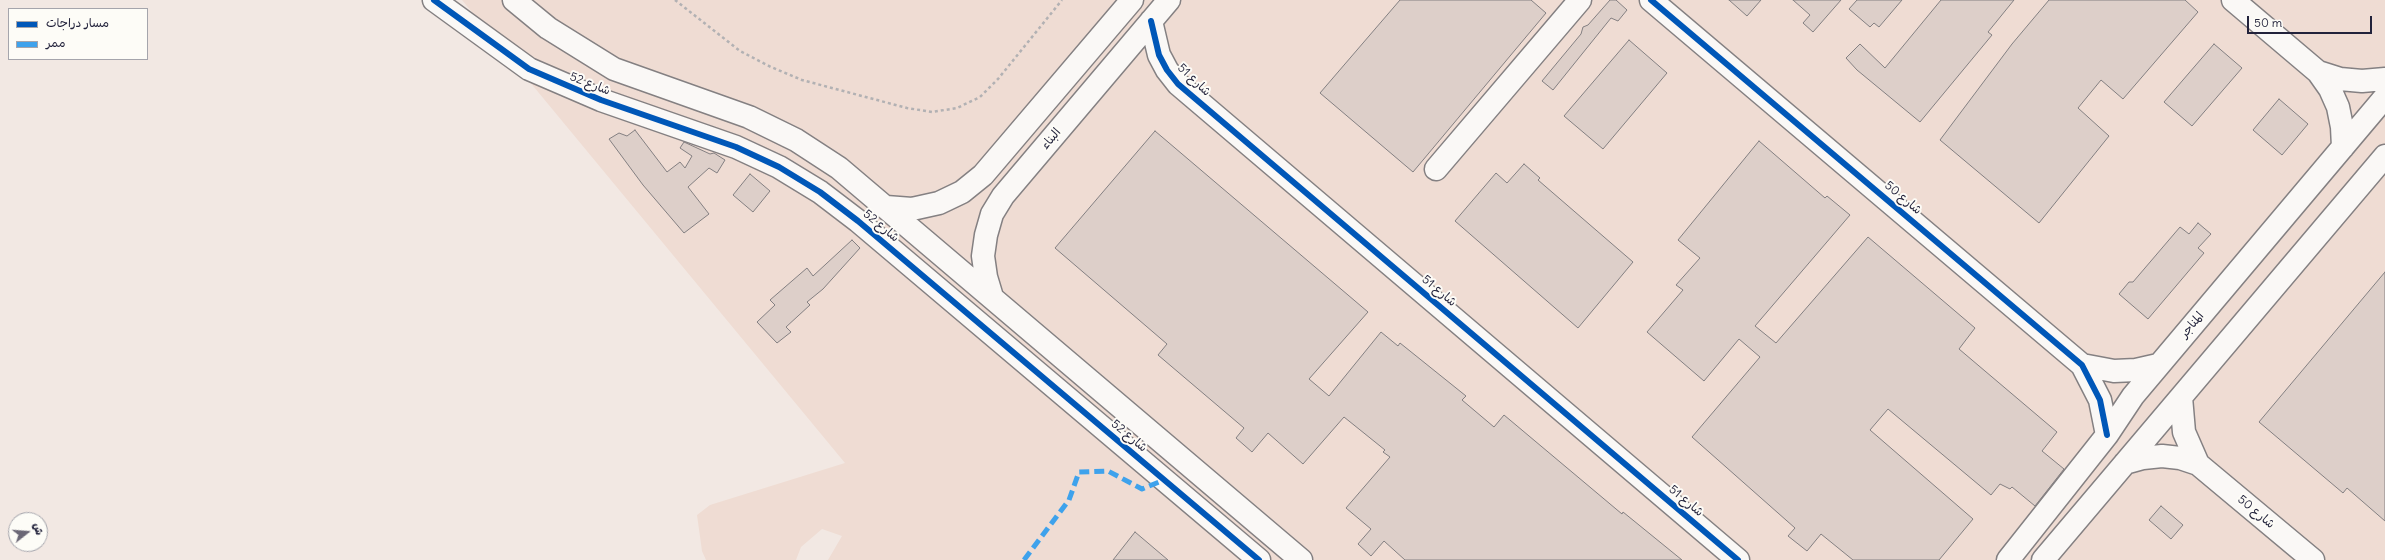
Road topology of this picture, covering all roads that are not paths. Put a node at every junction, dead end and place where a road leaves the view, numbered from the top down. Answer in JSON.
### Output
{"nodes":[{"id":1,"x":434,"y":0,"type":"edge"},
{"id":2,"x":1132,"y":0,"type":"edge"},
{"id":3,"x":1169,"y":0,"type":"edge"},
{"id":4,"x":1580,"y":0,"type":"edge"},
{"id":5,"x":1651,"y":0,"type":"edge"},
{"id":6,"x":2233,"y":0,"type":"edge"},
{"id":7,"x":523,"y":4,"type":"edge"},
{"id":8,"x":1151,"y":21,"type":"junction"},
{"id":9,"x":2318,"y":72,"type":"junction"},
{"id":10,"x":2385,"y":79,"type":"edge"},
{"id":11,"x":2385,"y":97,"type":"edge"},
{"id":12,"x":2343,"y":147,"type":"junction"},
{"id":13,"x":2381,"y":164,"type":"edge"},
{"id":14,"x":1436,"y":169,"type":"dead end"},
{"id":15,"x":886,"y":207,"type":"junction"},
{"id":16,"x":992,"y":297,"type":"junction"},
{"id":17,"x":2082,"y":365,"type":"junction"},
{"id":18,"x":2158,"y":365,"type":"junction"},
{"id":19,"x":2181,"y":397,"type":"junction"},
{"id":20,"x":2107,"y":435,"type":"junction"},
{"id":21,"x":2125,"y":463,"type":"junction"},
{"id":22,"x":2198,"y":464,"type":"junction"},
{"id":23,"x":1259,"y":560,"type":"edge"},
{"id":24,"x":1301,"y":560,"type":"edge"},
{"id":25,"x":1738,"y":560,"type":"edge"},
{"id":26,"x":2008,"y":560,"type":"edge"},
{"id":27,"x":2043,"y":560,"type":"edge"},
{"id":28,"x":2313,"y":560,"type":"edge"}],
"edges":[{"from":1,"to":23,"type":"street","name":"شارع 52"},
{"from":2,"to":15,"type":"street"},
{"from":3,"to":8,"type":"street","name":"البناء"},
{"from":4,"to":14,"type":"street"},
{"from":5,"to":17,"type":"street","name":"شارع 50"},
{"from":6,"to":9,"type":"street"},
{"from":7,"to":15,"type":"street","name":"شارع 52"},
{"from":8,"to":16,"type":"street","name":"البناء"},
{"from":8,"to":25,"type":"street","name":"شارع 51"},
{"from":9,"to":10,"type":"street"},
{"from":9,"to":12,"type":"street"},
{"from":11,"to":12,"type":"street","name":"المناجر"},
{"from":12,"to":18,"type":"street","name":"المناجر"},
{"from":13,"to":19,"type":"street"},
{"from":15,"to":16,"type":"street","name":"شارع 52"},
{"from":16,"to":24,"type":"street","name":"شارع 52"},
{"from":17,"to":18,"type":"street","name":"شارع 50"},
{"from":17,"to":20,"type":"street","name":"شارع 50"},
{"from":18,"to":20,"type":"street","name":"المناجر"},
{"from":19,"to":21,"type":"street"},
{"from":19,"to":22,"type":"street","name":"شارع 50"},
{"from":20,"to":26,"type":"street","name":"المناجر"},
{"from":21,"to":22,"type":"street","name":"شارع 50"},
{"from":21,"to":27,"type":"street"},
{"from":22,"to":28,"type":"street","name":"شارع 50"}]}
